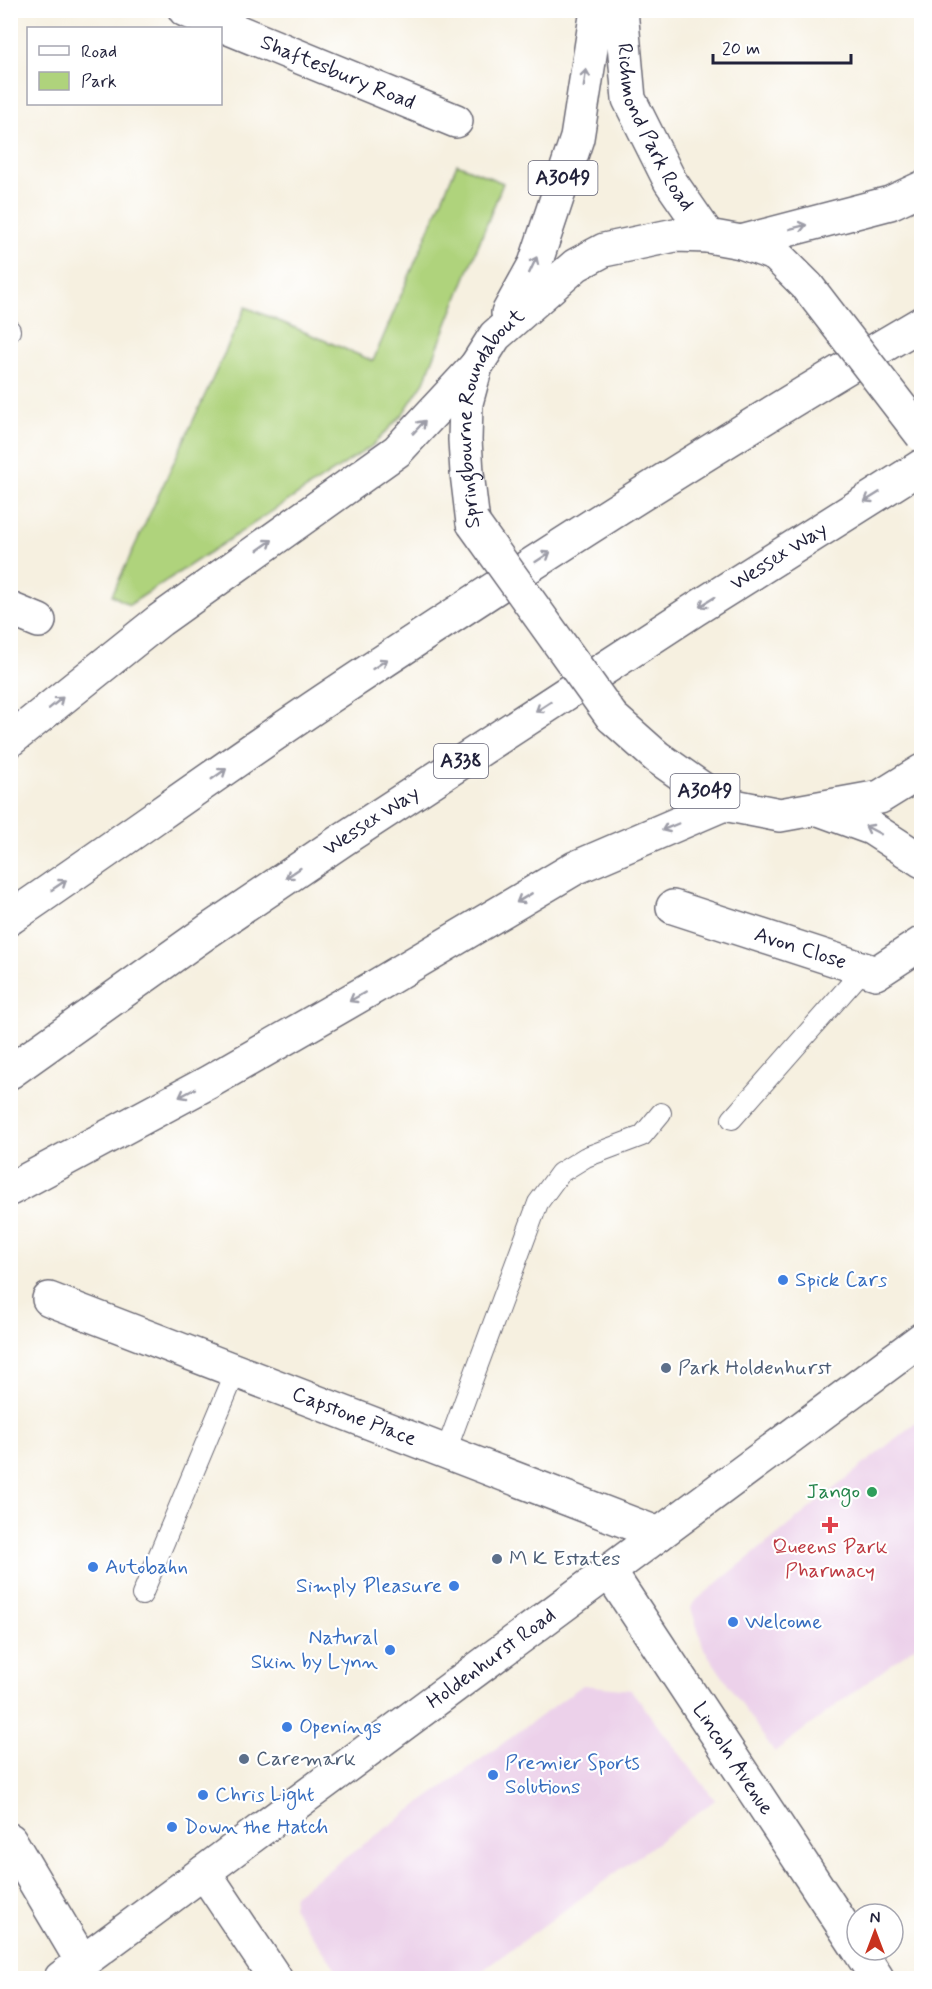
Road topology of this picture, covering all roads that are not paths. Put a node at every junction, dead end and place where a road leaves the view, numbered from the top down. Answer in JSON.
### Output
{"nodes":[{"id":1,"x":185,"y":10,"type":"edge"},
{"id":2,"x":597,"y":10,"type":"edge"},
{"id":3,"x":621,"y":10,"type":"edge"},
{"id":4,"x":456,"y":121,"type":"dead end"},
{"id":5,"x":921,"y":188,"type":"edge"},
{"id":6,"x":708,"y":236,"type":"junction"},
{"id":7,"x":741,"y":242,"type":"junction"},
{"id":8,"x":921,"y":323,"type":"edge"},
{"id":9,"x":495,"y":336,"type":"junction"},
{"id":10,"x":476,"y":366,"type":"junction"},
{"id":11,"x":921,"y":435,"type":"edge"},
{"id":12,"x":921,"y":466,"type":"edge"},
{"id":13,"x":10,"y":740,"type":"edge"},
{"id":14,"x":921,"y":771,"type":"edge"},
{"id":15,"x":724,"y":804,"type":"junction"},
{"id":16,"x":819,"y":809,"type":"junction"},
{"id":17,"x":921,"y":861,"type":"edge"},
{"id":18,"x":673,"y":907,"type":"dead end"},
{"id":19,"x":10,"y":918,"type":"edge"},
{"id":20,"x":921,"y":943,"type":"edge"},
{"id":21,"x":864,"y":969,"type":"junction"},
{"id":22,"x":10,"y":1072,"type":"edge"},
{"id":23,"x":661,"y":1113,"type":"dead end"},
{"id":24,"x":732,"y":1119,"type":"dead end"},
{"id":25,"x":10,"y":1189,"type":"edge"},
{"id":26,"x":49,"y":1299,"type":"dead end"},
{"id":27,"x":921,"y":1339,"type":"edge"},
{"id":28,"x":237,"y":1371,"type":"junction"},
{"id":29,"x":446,"y":1451,"type":"junction"},
{"id":30,"x":659,"y":1534,"type":"junction"},
{"id":31,"x":609,"y":1571,"type":"junction"},
{"id":32,"x":142,"y":1595,"type":"dead end"},
{"id":33,"x":10,"y":1840,"type":"edge"},
{"id":34,"x":204,"y":1872,"type":"junction"},
{"id":35,"x":845,"y":1929,"type":"edge"},
{"id":36,"x":867,"y":1962,"type":"edge"},
{"id":37,"x":72,"y":1971,"type":"edge"},
{"id":38,"x":274,"y":1978,"type":"edge"},
{"id":39,"x":878,"y":1978,"type":"edge"}],
"edges":[{"from":1,"to":4,"type":"main road","name":"Shaftesbury Road"},
{"from":9,"to":2,"type":"main road","name":"Richmond Park Road","number":"A3049","one_way":true},
{"from":3,"to":6,"type":"main road","name":"Richmond Park Road"},
{"from":7,"to":5,"type":"main road","one_way":true},
{"from":6,"to":7,"type":"main road","name":"Springbourne Roundabout","number":"A3049"},
{"from":6,"to":9,"type":"main road","name":"Springbourne Roundabout","number":"A3049"},
{"from":7,"to":11,"type":"main road","name":"Springbourne Roundabout","number":"A3049","bridge":true},
{"from":19,"to":8,"type":"main road","one_way":true},
{"from":9,"to":10,"type":"main road","name":"Springbourne Roundabout","number":"A3049"},
{"from":13,"to":10,"type":"main road","one_way":true},
{"from":10,"to":15,"type":"main road","name":"Springbourne Roundabout","number":"A3049","bridge":true},
{"from":12,"to":22,"type":"main road","name":"Wessex Way","number":"A338","one_way":true},
{"from":14,"to":16,"type":"main road","name":"Springbourne Roundabout","number":"A3049"},
{"from":15,"to":16,"type":"main road","name":"Springbourne Roundabout","number":"A3049"},
{"from":15,"to":25,"type":"main road","one_way":true},
{"from":17,"to":16,"type":"main road","number":"A3049","one_way":true},
{"from":18,"to":21,"type":"main road","name":"Avon Close"},
{"from":20,"to":21,"type":"main road","name":"Avon Close"},
{"from":21,"to":24,"type":"lane"},
{"from":23,"to":29,"type":"lane"},
{"from":26,"to":28,"type":"main road","name":"Capstone Place"},
{"from":27,"to":30,"type":"main road","name":"Holdenhurst Road"},
{"from":28,"to":29,"type":"main road","name":"Capstone Place"},
{"from":28,"to":32,"type":"lane"},
{"from":29,"to":30,"type":"main road","name":"Capstone Place"},
{"from":30,"to":31,"type":"main road","name":"Holdenhurst Road"},
{"from":31,"to":34,"type":"main road","name":"Holdenhurst Road"},
{"from":31,"to":35,"type":"main road","name":"Lincoln Avenue"},
{"from":33,"to":37,"type":"main road"},
{"from":34,"to":37,"type":"main road","name":"Holdenhurst Road"},
{"from":34,"to":38,"type":"main road"},
{"from":36,"to":39,"type":"main road","name":"Lincoln Avenue"}]}
